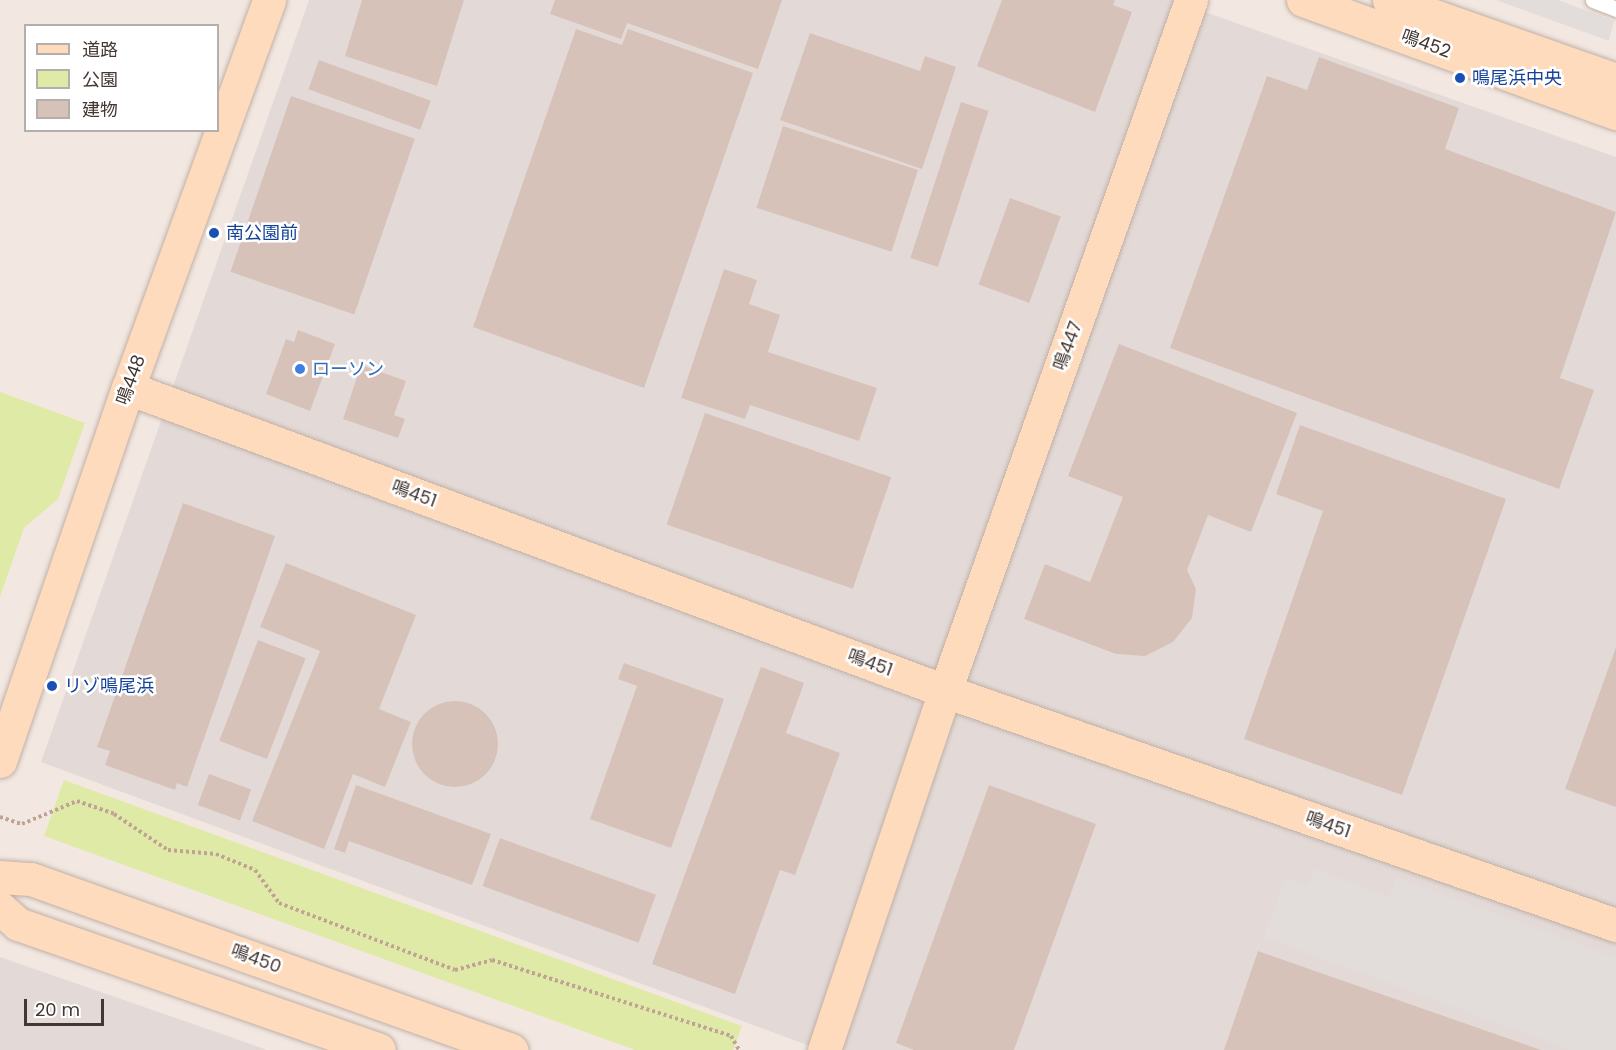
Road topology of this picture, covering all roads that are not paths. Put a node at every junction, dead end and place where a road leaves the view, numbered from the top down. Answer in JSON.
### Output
{"nodes":[{"id":1,"x":269,"y":0,"type":"edge"},
{"id":2,"x":1191,"y":0,"type":"edge"},
{"id":3,"x":1303,"y":0,"type":"edge"},
{"id":4,"x":1389,"y":0,"type":"edge"},
{"id":5,"x":1593,"y":0,"type":"edge"},
{"id":6,"x":1616,"y":9,"type":"edge"},
{"id":7,"x":1616,"y":80,"type":"edge"},
{"id":8,"x":1616,"y":113,"type":"edge"},
{"id":9,"x":128,"y":388,"type":"junction"},
{"id":10,"x":945,"y":691,"type":"junction"},
{"id":11,"x":0,"y":761,"type":"edge"},
{"id":12,"x":0,"y":877,"type":"edge"},
{"id":13,"x":0,"y":908,"type":"edge"},
{"id":14,"x":1616,"y":925,"type":"edge"},
{"id":15,"x":379,"y":1050,"type":"edge"},
{"id":16,"x":511,"y":1050,"type":"edge"},
{"id":17,"x":824,"y":1050,"type":"edge"}],
"edges":[{"from":1,"to":9,"type":"street","name":"鳴448"},
{"from":2,"to":10,"type":"street","name":"鳴447"},
{"from":3,"to":8,"type":"street","name":"鳴452"},
{"from":4,"to":7,"type":"street","name":"鳴452"},
{"from":5,"to":6,"type":"lane"},
{"from":9,"to":10,"type":"street","name":"鳴451"},
{"from":9,"to":11,"type":"street","name":"鳴448"},
{"from":10,"to":14,"type":"street","name":"鳴451"},
{"from":10,"to":17,"type":"street","name":"鳴447"},
{"from":12,"to":16,"type":"street","name":"鳴450"},
{"from":13,"to":15,"type":"street"}]}
